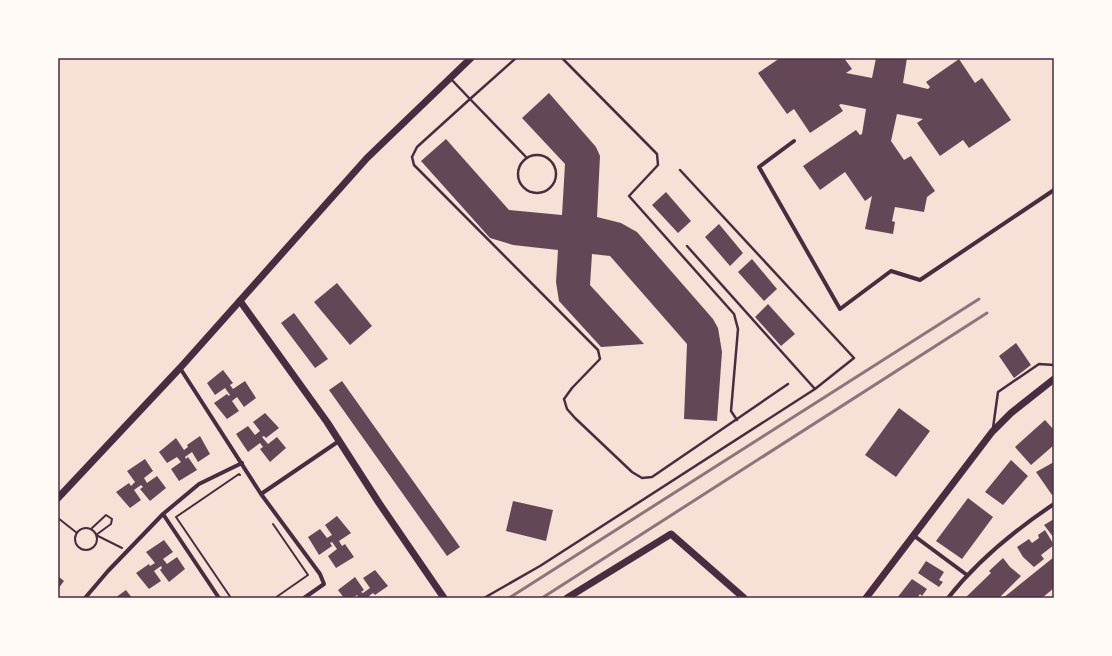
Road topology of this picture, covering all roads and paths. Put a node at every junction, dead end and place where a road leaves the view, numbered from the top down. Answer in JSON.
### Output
{"nodes":[{"id":1,"x":471,"y":58,"type":"edge"},
{"id":2,"x":516,"y":58,"type":"edge"},
{"id":3,"x":562,"y":58,"type":"edge"},
{"id":4,"x":450,"y":78,"type":"junction"},
{"id":5,"x":470,"y":99,"type":"junction"},
{"id":6,"x":794,"y":142,"type":"dead end"},
{"id":7,"x":527,"y":158,"type":"junction"},
{"id":8,"x":680,"y":170,"type":"dead end"},
{"id":9,"x":1054,"y":190,"type":"edge"},
{"id":10,"x":687,"y":246,"type":"dead end"},
{"id":11,"x":240,"y":301,"type":"junction"},
{"id":12,"x":1054,"y":365,"type":"edge"},
{"id":13,"x":180,"y":368,"type":"junction"},
{"id":14,"x":1054,"y":379,"type":"edge"},
{"id":15,"x":788,"y":384,"type":"dead end"},
{"id":16,"x":815,"y":389,"type":"junction"},
{"id":17,"x":737,"y":420,"type":"junction"},
{"id":18,"x":992,"y":432,"type":"junction"},
{"id":19,"x":339,"y":441,"type":"junction"},
{"id":20,"x":242,"y":463,"type":"junction"},
{"id":21,"x":243,"y":480,"type":"dead end"},
{"id":22,"x":261,"y":494,"type":"junction"},
{"id":23,"x":58,"y":498,"type":"edge"},
{"id":24,"x":1054,"y":504,"type":"edge"},
{"id":25,"x":163,"y":514,"type":"junction"},
{"id":26,"x":58,"y":518,"type":"edge"},
{"id":27,"x":269,"y":518,"type":"dead end"},
{"id":28,"x":91,"y":529,"type":"junction"},
{"id":29,"x":78,"y":532,"type":"junction"},
{"id":30,"x":96,"y":535,"type":"junction"},
{"id":31,"x":913,"y":535,"type":"junction"},
{"id":32,"x":127,"y":551,"type":"junction"},
{"id":33,"x":967,"y":574,"type":"junction"},
{"id":34,"x":85,"y":598,"type":"edge"},
{"id":35,"x":220,"y":598,"type":"edge"},
{"id":36,"x":231,"y":598,"type":"edge"},
{"id":37,"x":275,"y":598,"type":"edge"},
{"id":38,"x":304,"y":598,"type":"edge"},
{"id":39,"x":444,"y":598,"type":"edge"},
{"id":40,"x":484,"y":598,"type":"edge"},
{"id":41,"x":567,"y":598,"type":"edge"},
{"id":42,"x":744,"y":598,"type":"edge"},
{"id":43,"x":866,"y":598,"type":"edge"},
{"id":44,"x":948,"y":598,"type":"edge"}],
"edges":[{"from":1,"to":4,"type":"street"},
{"from":2,"to":5,"type":"lane"},
{"from":3,"to":17,"type":"lane"},
{"from":4,"to":5,"type":"lane"},
{"from":4,"to":11,"type":"street"},
{"from":5,"to":7,"type":"lane"},
{"from":5,"to":17,"type":"lane"},
{"from":6,"to":9,"type":"street"},
{"from":7,"to":7,"type":"lane"},
{"from":8,"to":16,"type":"lane"},
{"from":10,"to":16,"type":"lane"},
{"from":11,"to":13,"type":"street"},
{"from":11,"to":19,"type":"street"},
{"from":12,"to":18,"type":"lane"},
{"from":13,"to":20,"type":"street"},
{"from":13,"to":23,"type":"street"},
{"from":14,"to":18,"type":"street"},
{"from":15,"to":17,"type":"lane"},
{"from":16,"to":40,"type":"lane"},
{"from":18,"to":31,"type":"street"},
{"from":19,"to":22,"type":"street"},
{"from":19,"to":39,"type":"street"},
{"from":20,"to":22,"type":"street"},
{"from":20,"to":25,"type":"street"},
{"from":21,"to":36,"type":"path"},
{"from":22,"to":38,"type":"street"},
{"from":24,"to":33,"type":"street"},
{"from":25,"to":32,"type":"street"},
{"from":25,"to":35,"type":"street"},
{"from":26,"to":29,"type":"path"},
{"from":27,"to":37,"type":"path"},
{"from":28,"to":29,"type":"path"},
{"from":28,"to":30,"type":"path"},
{"from":28,"to":30,"type":"path"},
{"from":29,"to":30,"type":"path"},
{"from":30,"to":32,"type":"path"},
{"from":31,"to":33,"type":"street"},
{"from":31,"to":43,"type":"street"},
{"from":32,"to":34,"type":"street"},
{"from":33,"to":44,"type":"street"},
{"from":41,"to":42,"type":"street"}]}
